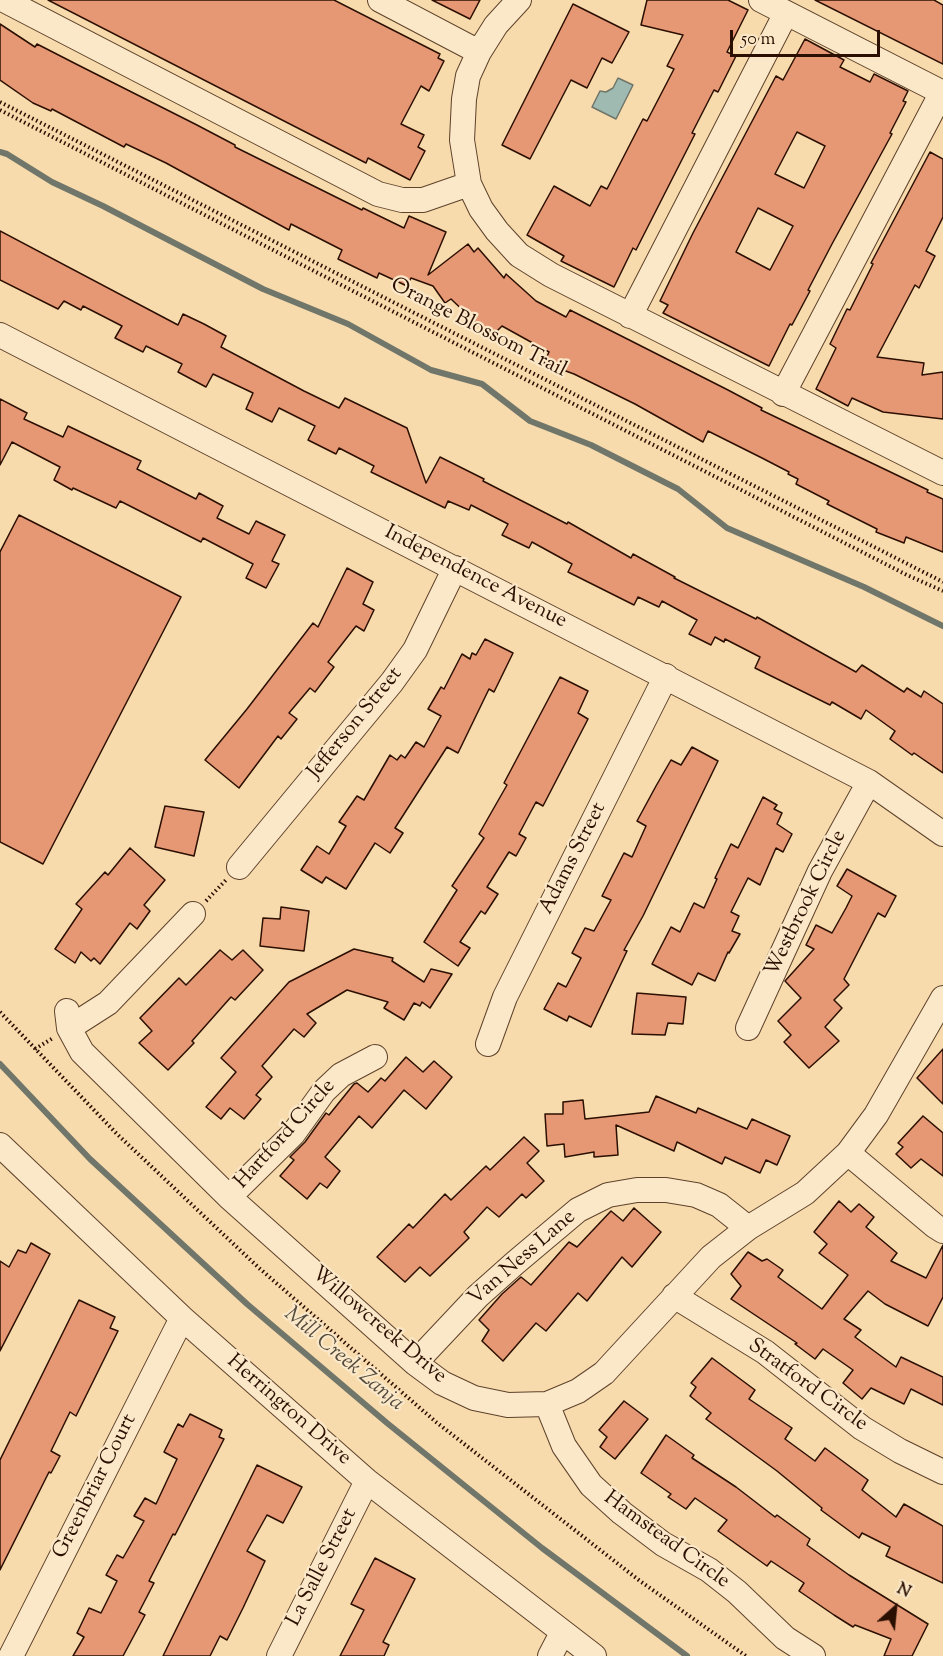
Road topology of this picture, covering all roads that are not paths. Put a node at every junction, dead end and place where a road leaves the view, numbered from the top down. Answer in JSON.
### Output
{"nodes":[{"id":1,"x":4,"y":0,"type":"edge"},
{"id":2,"x":380,"y":0,"type":"edge"},
{"id":3,"x":519,"y":0,"type":"edge"},
{"id":4,"x":761,"y":0,"type":"edge"},
{"id":5,"x":786,"y":13,"type":"junction"},
{"id":6,"x":479,"y":51,"type":"junction"},
{"id":7,"x":942,"y":93,"type":"edge"},
{"id":8,"x":469,"y":184,"type":"junction"},
{"id":9,"x":630,"y":316,"type":"junction"},
{"id":10,"x":0,"y":335,"type":"edge"},
{"id":11,"x":783,"y":394,"type":"junction"},
{"id":12,"x":937,"y":465,"type":"edge"},
{"id":13,"x":455,"y":568,"type":"junction"},
{"id":14,"x":666,"y":676,"type":"junction"},
{"id":15,"x":869,"y":782,"type":"junction"},
{"id":16,"x":943,"y":834,"type":"edge"},
{"id":17,"x":239,"y":867,"type":"road end"},
{"id":18,"x":193,"y":914,"type":"road end"},
{"id":19,"x":943,"y":998,"type":"edge"},
{"id":20,"x":748,"y":1029,"type":"dead end"},
{"id":21,"x":488,"y":1044,"type":"dead end"},
{"id":22,"x":375,"y":1057,"type":"dead end"},
{"id":23,"x":1,"y":1149,"type":"edge"},
{"id":24,"x":848,"y":1153,"type":"junction"},
{"id":25,"x":230,"y":1197,"type":"junction"},
{"id":26,"x":748,"y":1228,"type":"junction"},
{"id":27,"x":943,"y":1231,"type":"edge"},
{"id":28,"x":674,"y":1296,"type":"junction"},
{"id":29,"x":182,"y":1318,"type":"junction"},
{"id":30,"x":415,"y":1363,"type":"junction"},
{"id":31,"x":547,"y":1404,"type":"junction"},
{"id":32,"x":943,"y":1472,"type":"edge"},
{"id":33,"x":367,"y":1480,"type":"junction"},
{"id":34,"x":562,"y":1633,"type":"junction"},
{"id":35,"x":11,"y":1656,"type":"edge"},
{"id":36,"x":279,"y":1656,"type":"edge"},
{"id":37,"x":550,"y":1656,"type":"edge"},
{"id":38,"x":594,"y":1656,"type":"edge"},
{"id":39,"x":813,"y":1656,"type":"edge"}],
"edges":[{"from":1,"to":8,"type":"street"},
{"from":2,"to":6,"type":"street"},
{"from":3,"to":6,"type":"street"},
{"from":4,"to":5,"type":"street"},
{"from":5,"to":7,"type":"street"},
{"from":5,"to":9,"type":"street"},
{"from":6,"to":8,"type":"street"},
{"from":7,"to":11,"type":"street"},
{"from":8,"to":9,"type":"street"},
{"from":9,"to":11,"type":"street"},
{"from":10,"to":13,"type":"street","name":"Independence Avenue"},
{"from":11,"to":12,"type":"street"},
{"from":13,"to":14,"type":"street","name":"Independence Avenue"},
{"from":13,"to":17,"type":"street","name":"Jefferson Street"},
{"from":14,"to":15,"type":"street","name":"Independence Avenue"},
{"from":14,"to":21,"type":"street","name":"Adams Street"},
{"from":15,"to":16,"type":"street","name":"Independence Avenue"},
{"from":15,"to":20,"type":"street","name":"Westbrook Circle"},
{"from":18,"to":25,"type":"street","name":"Willowcreek Drive"},
{"from":19,"to":24,"type":"street","name":"Willowcreek Drive"},
{"from":22,"to":25,"type":"street","name":"Hartford Circle"},
{"from":23,"to":29,"type":"street","name":"Herrington Drive"},
{"from":24,"to":26,"type":"street","name":"Willowcreek Drive"},
{"from":24,"to":27,"type":"street"},
{"from":25,"to":30,"type":"street","name":"Willowcreek Drive"},
{"from":26,"to":28,"type":"street","name":"Willowcreek Drive"},
{"from":26,"to":30,"type":"street","name":"Van Ness Lane"},
{"from":28,"to":31,"type":"street","name":"Willowcreek Drive"},
{"from":28,"to":32,"type":"street","name":"Stratford Circle"},
{"from":29,"to":33,"type":"street","name":"Herrington Drive"},
{"from":29,"to":35,"type":"street","name":"Greenbriar Court"},
{"from":30,"to":31,"type":"street","name":"Willowcreek Drive"},
{"from":31,"to":39,"type":"street","name":"Hamstead Circle"},
{"from":33,"to":34,"type":"street","name":"Herrington Drive"},
{"from":33,"to":36,"type":"street","name":"La Salle Street"},
{"from":34,"to":37,"type":"street"},
{"from":34,"to":38,"type":"street","name":"Herrington Drive"}]}
